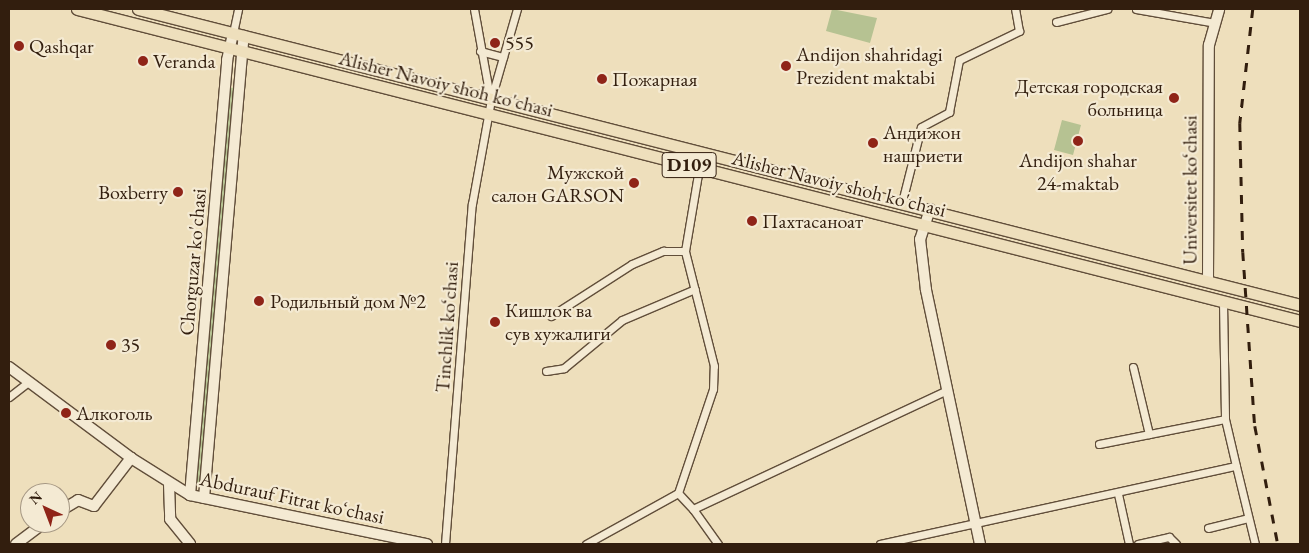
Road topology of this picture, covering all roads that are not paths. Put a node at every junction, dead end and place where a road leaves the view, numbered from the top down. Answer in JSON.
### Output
{"nodes":[{"id":1,"x":78,"y":9,"type":"edge"},
{"id":2,"x":138,"y":9,"type":"edge"},
{"id":3,"x":238,"y":9,"type":"edge"},
{"id":4,"x":474,"y":9,"type":"edge"},
{"id":5,"x":517,"y":9,"type":"edge"},
{"id":6,"x":1015,"y":9,"type":"edge"},
{"id":7,"x":1107,"y":9,"type":"edge"},
{"id":8,"x":1136,"y":9,"type":"edge"},
{"id":9,"x":1216,"y":13,"type":"edge"},
{"id":10,"x":1056,"y":22,"type":"dead end"},
{"id":11,"x":239,"y":35,"type":"junction"},
{"id":12,"x":229,"y":48,"type":"junction"},
{"id":13,"x":241,"y":51,"type":"junction"},
{"id":14,"x":480,"y":51,"type":"junction"},
{"id":15,"x":503,"y":57,"type":"junction"},
{"id":16,"x":491,"y":100,"type":"junction"},
{"id":17,"x":488,"y":114,"type":"junction"},
{"id":18,"x":578,"y":120,"type":"junction"},
{"id":19,"x":601,"y":126,"type":"junction"},
{"id":20,"x":574,"y":136,"type":"junction"},
{"id":21,"x":597,"y":142,"type":"junction"},
{"id":22,"x":758,"y":167,"type":"junction"},
{"id":23,"x":699,"y":168,"type":"junction"},
{"id":24,"x":755,"y":182,"type":"junction"},
{"id":25,"x":902,"y":202,"type":"junction"},
{"id":26,"x":930,"y":209,"type":"junction"},
{"id":27,"x":926,"y":226,"type":"junction"},
{"id":28,"x":1030,"y":236,"type":"junction"},
{"id":29,"x":685,"y":251,"type":"junction"},
{"id":30,"x":1026,"y":251,"type":"junction"},
{"id":31,"x":1208,"y":282,"type":"junction"},
{"id":32,"x":694,"y":289,"type":"junction"},
{"id":33,"x":1223,"y":302,"type":"junction"},
{"id":34,"x":1300,"y":305,"type":"edge"},
{"id":35,"x":551,"y":316,"type":"dead end"},
{"id":36,"x":1300,"y":321,"type":"edge"},
{"id":37,"x":1133,"y":367,"type":"dead end"},
{"id":38,"x":9,"y":368,"type":"edge"},
{"id":39,"x":546,"y":371,"type":"dead end"},
{"id":40,"x":28,"y":382,"type":"junction"},
{"id":41,"x":945,"y":391,"type":"junction"},
{"id":42,"x":9,"y":397,"type":"edge"},
{"id":43,"x":1225,"y":419,"type":"junction"},
{"id":44,"x":1150,"y":434,"type":"junction"},
{"id":45,"x":1099,"y":444,"type":"dead end"},
{"id":46,"x":131,"y":458,"type":"junction"},
{"id":47,"x":1236,"y":466,"type":"junction"},
{"id":48,"x":169,"y":484,"type":"junction"},
{"id":49,"x":678,"y":493,"type":"junction"},
{"id":50,"x":1118,"y":494,"type":"junction"},
{"id":51,"x":190,"y":495,"type":"junction"},
{"id":52,"x":204,"y":498,"type":"junction"},
{"id":53,"x":70,"y":505,"type":"edge"},
{"id":54,"x":693,"y":510,"type":"junction"},
{"id":55,"x":1248,"y":518,"type":"junction"},
{"id":56,"x":976,"y":524,"type":"junction"},
{"id":57,"x":1208,"y":528,"type":"dead end"},
{"id":58,"x":31,"y":533,"type":"edge"},
{"id":59,"x":16,"y":544,"type":"edge"},
{"id":60,"x":190,"y":544,"type":"edge"},
{"id":61,"x":426,"y":544,"type":"edge"},
{"id":62,"x":446,"y":544,"type":"edge"},
{"id":63,"x":586,"y":544,"type":"edge"},
{"id":64,"x":718,"y":544,"type":"edge"},
{"id":65,"x":880,"y":544,"type":"edge"},
{"id":66,"x":980,"y":544,"type":"edge"},
{"id":67,"x":1129,"y":544,"type":"edge"},
{"id":68,"x":1138,"y":544,"type":"edge"},
{"id":69,"x":1176,"y":544,"type":"edge"},
{"id":70,"x":1255,"y":544,"type":"edge"}],
"edges":[{"from":1,"to":12,"type":"main road","name":"Alisher Navoiy shoh ko'chasi","number":"D109"},
{"from":2,"to":11,"type":"main road","name":"Alisher Navoiy shoh ko'chasi","number":"D109"},
{"from":3,"to":11,"type":"street"},
{"from":4,"to":14,"type":"street"},
{"from":5,"to":15,"type":"street","name":"Tinchlik kо‘chasi"},
{"from":6,"to":25,"type":"street"},
{"from":7,"to":10,"type":"street"},
{"from":8,"to":9,"type":"street"},
{"from":9,"to":31,"type":"main road","name":"Universitet kо‘chasi"},
{"from":11,"to":12,"type":"main road","name":"Chorguzar ko'chasi"},
{"from":11,"to":13,"type":"main road","name":"Chorguzar ko'chasi"},
{"from":11,"to":16,"type":"main road","name":"Alisher Navoiy shoh ko'chasi","number":"D109"},
{"from":12,"to":13,"type":"main road","name":"Alisher Navoiy shoh ko'chasi","number":"D109"},
{"from":12,"to":51,"type":"main road","name":"Chorguzar ko'chasi"},
{"from":13,"to":17,"type":"main road","name":"Alisher Navoiy shoh ko'chasi","number":"D109"},
{"from":13,"to":52,"type":"main road","name":"Chorguzar ko'chasi"},
{"from":14,"to":15,"type":"street"},
{"from":14,"to":16,"type":"street"},
{"from":15,"to":16,"type":"street","name":"Tinchlik kо‘chasi"},
{"from":16,"to":17,"type":"street","name":"Tinchlik kо‘chasi"},
{"from":16,"to":18,"type":"main road","name":"Alisher Navoiy shoh ko'chasi","number":"D109"},
{"from":17,"to":20,"type":"main road","name":"Alisher Navoiy shoh ko'chasi","number":"D109"},
{"from":17,"to":62,"type":"street","name":"Tinchlik kо‘chasi"},
{"from":18,"to":19,"type":"main road","name":"Alisher Navoiy shoh ko'chasi","number":"D109"},
{"from":18,"to":20,"type":"main road"},
{"from":19,"to":21,"type":"main road"},
{"from":19,"to":22,"type":"main road","name":"Alisher Navoiy shoh ko'chasi","number":"D109"},
{"from":20,"to":21,"type":"main road","name":"Alisher Navoiy shoh ko'chasi","number":"D109"},
{"from":21,"to":23,"type":"main road","name":"Alisher Navoiy shoh ko'chasi","number":"D109"},
{"from":22,"to":24,"type":"main road"},
{"from":22,"to":25,"type":"main road","name":"Alisher Navoiy shoh ko'chasi","number":"D109"},
{"from":23,"to":24,"type":"main road","name":"Alisher Navoiy shoh ko'chasi","number":"D109"},
{"from":23,"to":29,"type":"street"},
{"from":24,"to":27,"type":"main road","name":"Alisher Navoiy shoh ko'chasi","number":"D109"},
{"from":25,"to":26,"type":"main road","name":"Alisher Navoiy shoh ko'chasi","number":"D109"},
{"from":26,"to":27,"type":"main road"},
{"from":26,"to":28,"type":"main road","name":"Alisher Navoiy shoh ko'chasi","number":"D109"},
{"from":27,"to":30,"type":"main road","name":"Alisher Navoiy shoh ko'chasi","number":"D109"},
{"from":27,"to":41,"type":"main road"},
{"from":28,"to":30,"type":"main road"},
{"from":28,"to":31,"type":"main road","name":"Alisher Navoiy shoh ko'chasi","number":"D109"},
{"from":29,"to":32,"type":"street"},
{"from":29,"to":35,"type":"street"},
{"from":30,"to":33,"type":"main road","name":"Alisher Navoiy shoh ko'chasi","number":"D109"},
{"from":31,"to":34,"type":"main road","name":"Alisher Navoiy shoh ko'chasi","number":"D109"},
{"from":32,"to":39,"type":"street"},
{"from":32,"to":49,"type":"street"},
{"from":33,"to":36,"type":"main road","name":"Alisher Navoiy shoh ko'chasi","number":"D109"},
{"from":33,"to":43,"type":"street"},
{"from":37,"to":44,"type":"street"},
{"from":38,"to":40,"type":"main road","name":"Abdurauf Fitrat koʻchasi"},
{"from":40,"to":42,"type":"street"},
{"from":40,"to":46,"type":"main road","name":"Abdurauf Fitrat koʻchasi"},
{"from":41,"to":54,"type":"street"},
{"from":41,"to":56,"type":"main road"},
{"from":43,"to":44,"type":"street"},
{"from":43,"to":47,"type":"street"},
{"from":44,"to":45,"type":"street"},
{"from":46,"to":48,"type":"main road","name":"Abdurauf Fitrat koʻchasi"},
{"from":46,"to":53,"type":"main road"},
{"from":47,"to":50,"type":"street"},
{"from":47,"to":55,"type":"street"},
{"from":48,"to":51,"type":"main road","name":"Abdurauf Fitrat koʻchasi"},
{"from":48,"to":60,"type":"main road"},
{"from":49,"to":54,"type":"street"},
{"from":49,"to":63,"type":"street"},
{"from":50,"to":56,"type":"street"},
{"from":50,"to":67,"type":"street"},
{"from":51,"to":52,"type":"main road","name":"Abdurauf Fitrat koʻchasi"},
{"from":52,"to":61,"type":"main road","name":"Abdurauf Fitrat koʻchasi"},
{"from":54,"to":64,"type":"street"},
{"from":55,"to":57,"type":"street"},
{"from":55,"to":70,"type":"street"},
{"from":56,"to":65,"type":"street"},
{"from":56,"to":66,"type":"main road"},
{"from":58,"to":59,"type":"main road"},
{"from":68,"to":69,"type":"street"}]}
